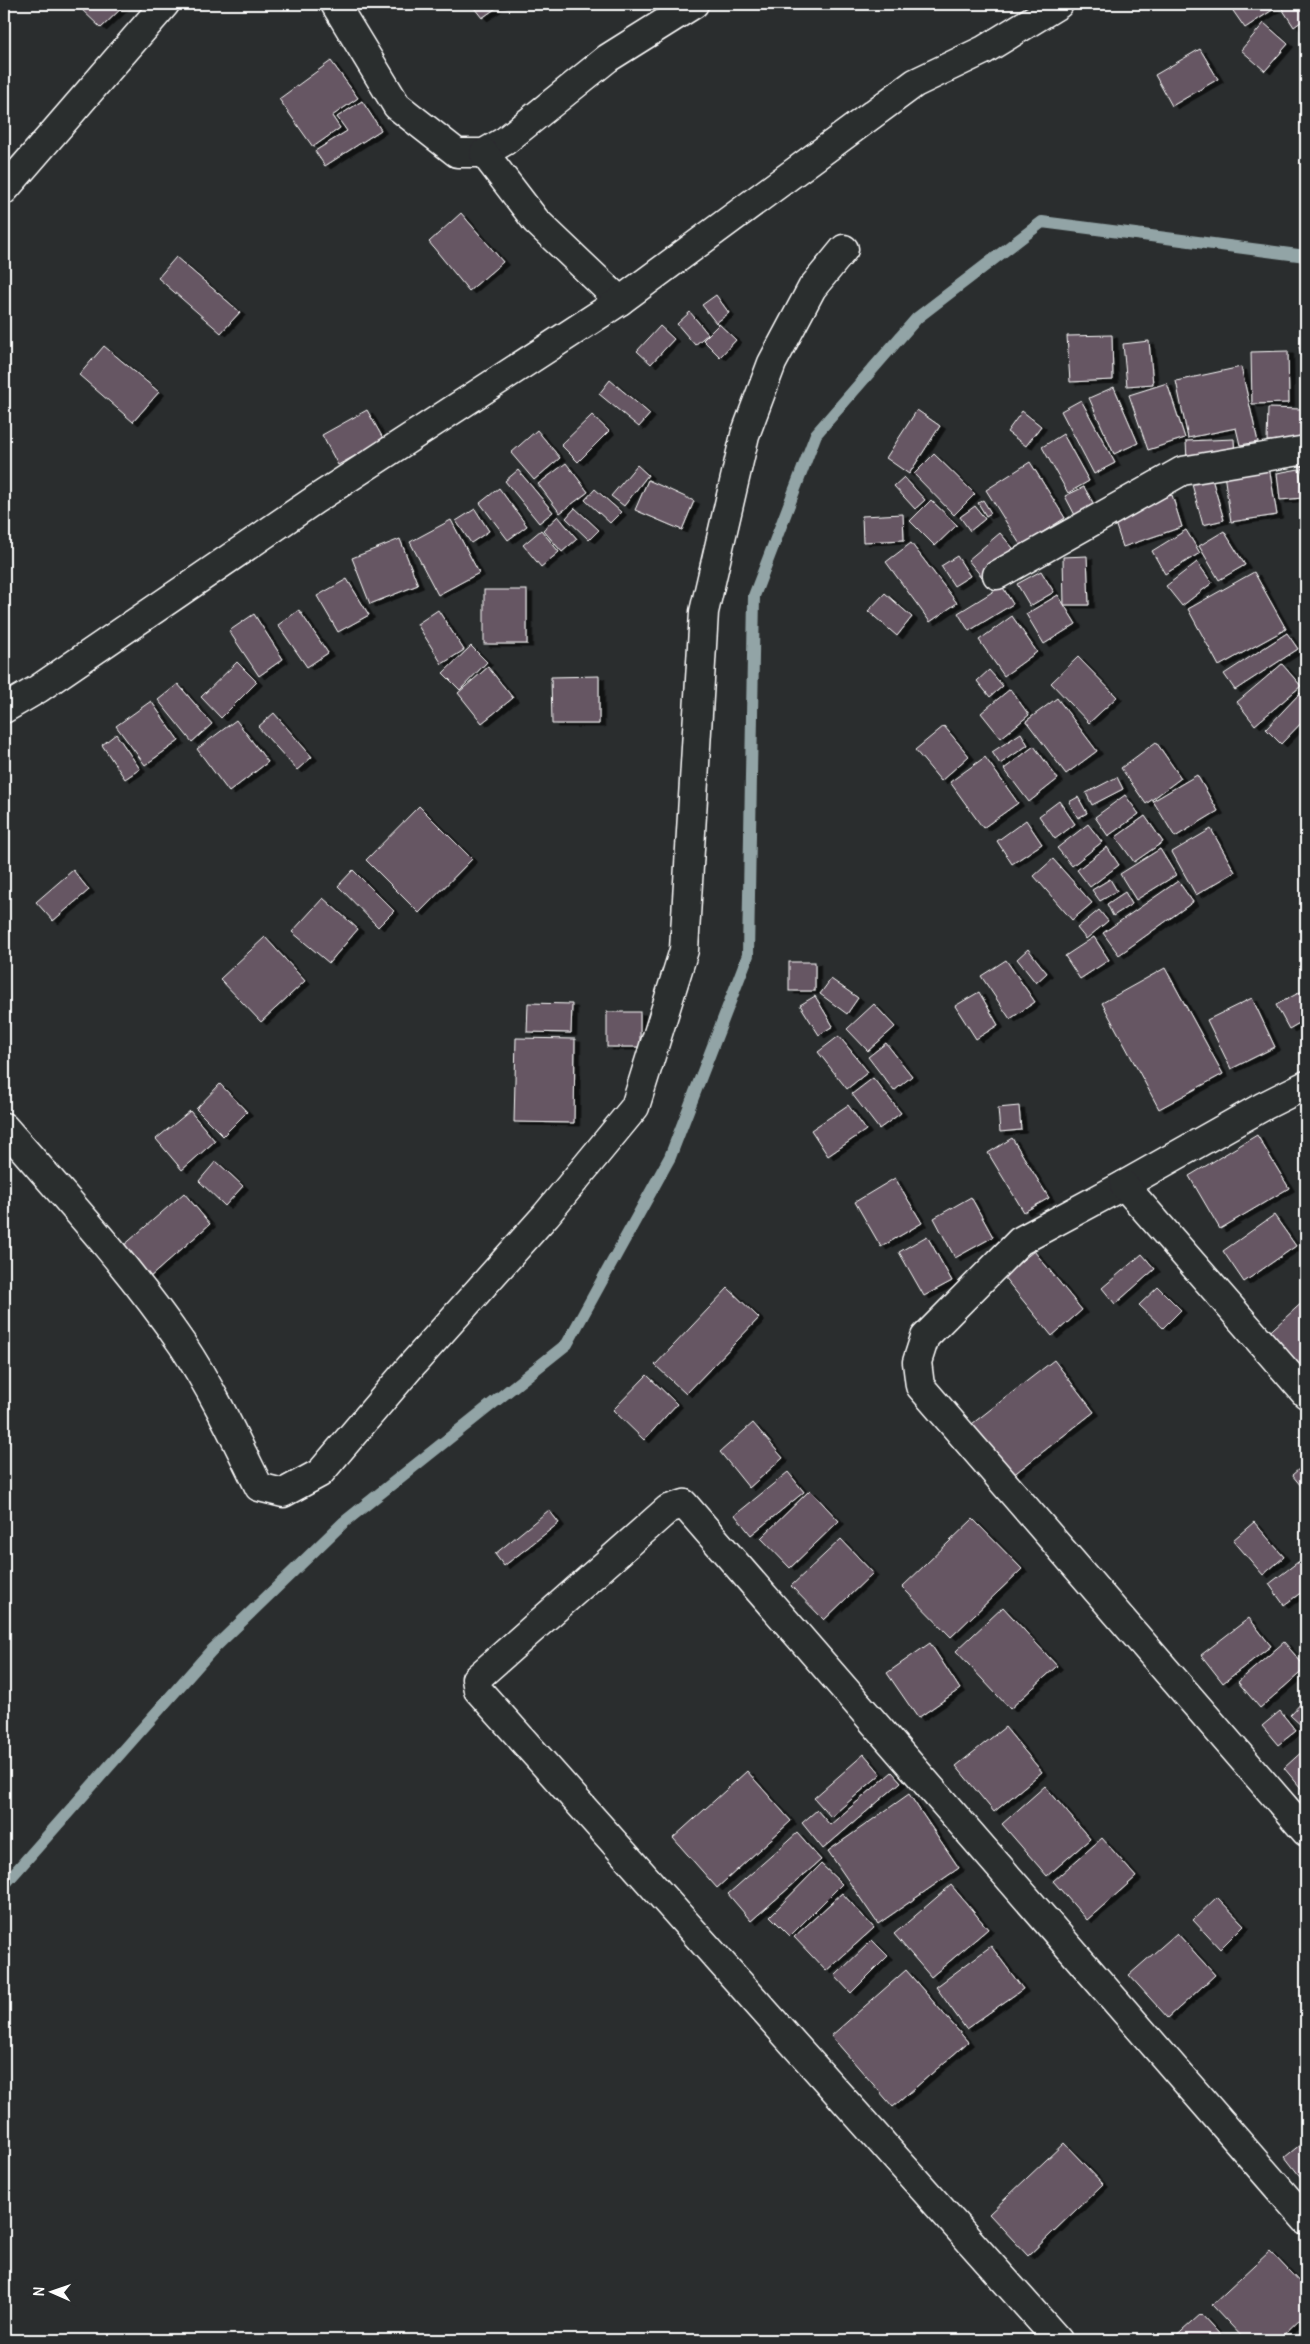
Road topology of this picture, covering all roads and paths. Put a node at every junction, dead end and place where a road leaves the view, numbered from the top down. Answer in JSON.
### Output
{"nodes":[{"id":1,"x":165,"y":4,"type":"edge"},
{"id":2,"x":335,"y":4,"type":"edge"},
{"id":3,"x":694,"y":4,"type":"edge"},
{"id":4,"x":1059,"y":4,"type":"edge"},
{"id":5,"x":484,"y":153,"type":"junction"},
{"id":6,"x":4,"y":190,"type":"edge"},
{"id":7,"x":844,"y":249,"type":"dead end"},
{"id":8,"x":620,"y":301,"type":"junction"},
{"id":9,"x":1306,"y":450,"type":"edge"},
{"id":10,"x":997,"y":574,"type":"dead end"},
{"id":11,"x":4,"y":709,"type":"edge"},
{"id":12,"x":1306,"y":1085,"type":"edge"},
{"id":13,"x":4,"y":1127,"type":"edge"},
{"id":14,"x":1124,"y":1185,"type":"junction"},
{"id":15,"x":1306,"y":1394,"type":"edge"},
{"id":16,"x":1306,"y":1832,"type":"edge"},
{"id":17,"x":1306,"y":2220,"type":"edge"},
{"id":18,"x":1058,"y":2340,"type":"edge"}],
"edges":[{"from":1,"to":6,"type":"street"},
{"from":2,"to":5,"type":"street"},
{"from":3,"to":5,"type":"street"},
{"from":4,"to":8,"type":"street"},
{"from":5,"to":8,"type":"street"},
{"from":7,"to":13,"type":"street"},
{"from":8,"to":11,"type":"street"},
{"from":9,"to":10,"type":"street"},
{"from":12,"to":14,"type":"street"},
{"from":14,"to":15,"type":"street"},
{"from":14,"to":16,"type":"street"},
{"from":17,"to":18,"type":"street"}]}
